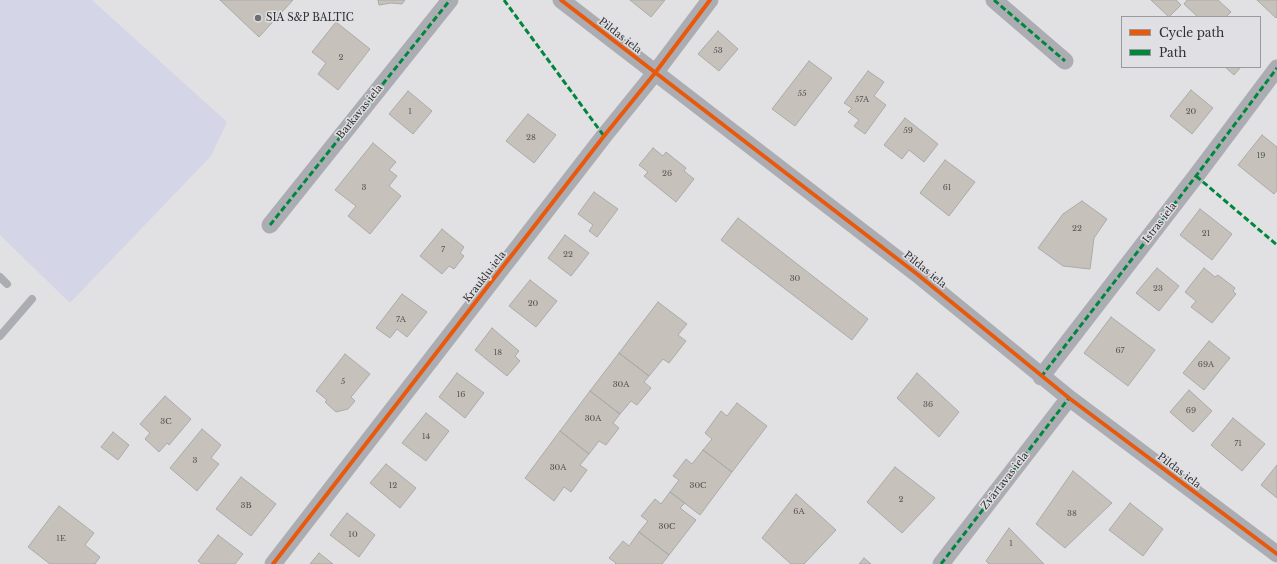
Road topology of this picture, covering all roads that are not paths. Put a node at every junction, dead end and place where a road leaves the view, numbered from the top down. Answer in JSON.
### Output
{"nodes":[{"id":1,"x":450,"y":0,"type":"edge"},
{"id":2,"x":561,"y":0,"type":"edge"},
{"id":3,"x":710,"y":0,"type":"edge"},
{"id":4,"x":994,"y":0,"type":"edge"},
{"id":5,"x":1065,"y":61,"type":"dead end"},
{"id":6,"x":1277,"y":68,"type":"edge"},
{"id":7,"x":655,"y":73,"type":"junction"},
{"id":8,"x":270,"y":225,"type":"dead end"},
{"id":9,"x":0,"y":277,"type":"edge"},
{"id":10,"x":7,"y":284,"type":"dead end"},
{"id":11,"x":32,"y":300,"type":"dead end"},
{"id":12,"x":0,"y":336,"type":"edge"},
{"id":13,"x":1041,"y":376,"type":"junction"},
{"id":14,"x":1069,"y":398,"type":"junction"},
{"id":15,"x":1277,"y":554,"type":"edge"},
{"id":16,"x":273,"y":564,"type":"edge"},
{"id":17,"x":941,"y":564,"type":"edge"}],
"edges":[{"from":1,"to":8,"type":"street","name":"Barkavas iela"},
{"from":2,"to":7,"type":"street","name":"Pildas iela"},
{"from":3,"to":7,"type":"street","name":"Kraukļu iela"},
{"from":4,"to":5,"type":"street"},
{"from":6,"to":13,"type":"street","name":"Istras iela"},
{"from":7,"to":13,"type":"street","name":"Pildas iela"},
{"from":7,"to":16,"type":"street","name":"Kraukļu iela"},
{"from":9,"to":10,"type":"lane"},
{"from":11,"to":12,"type":"lane"},
{"from":13,"to":14,"type":"street","name":"Pildas iela"},
{"from":14,"to":15,"type":"street","name":"Pildas iela"},
{"from":14,"to":17,"type":"street","name":"Zvārtavas iela"}]}
